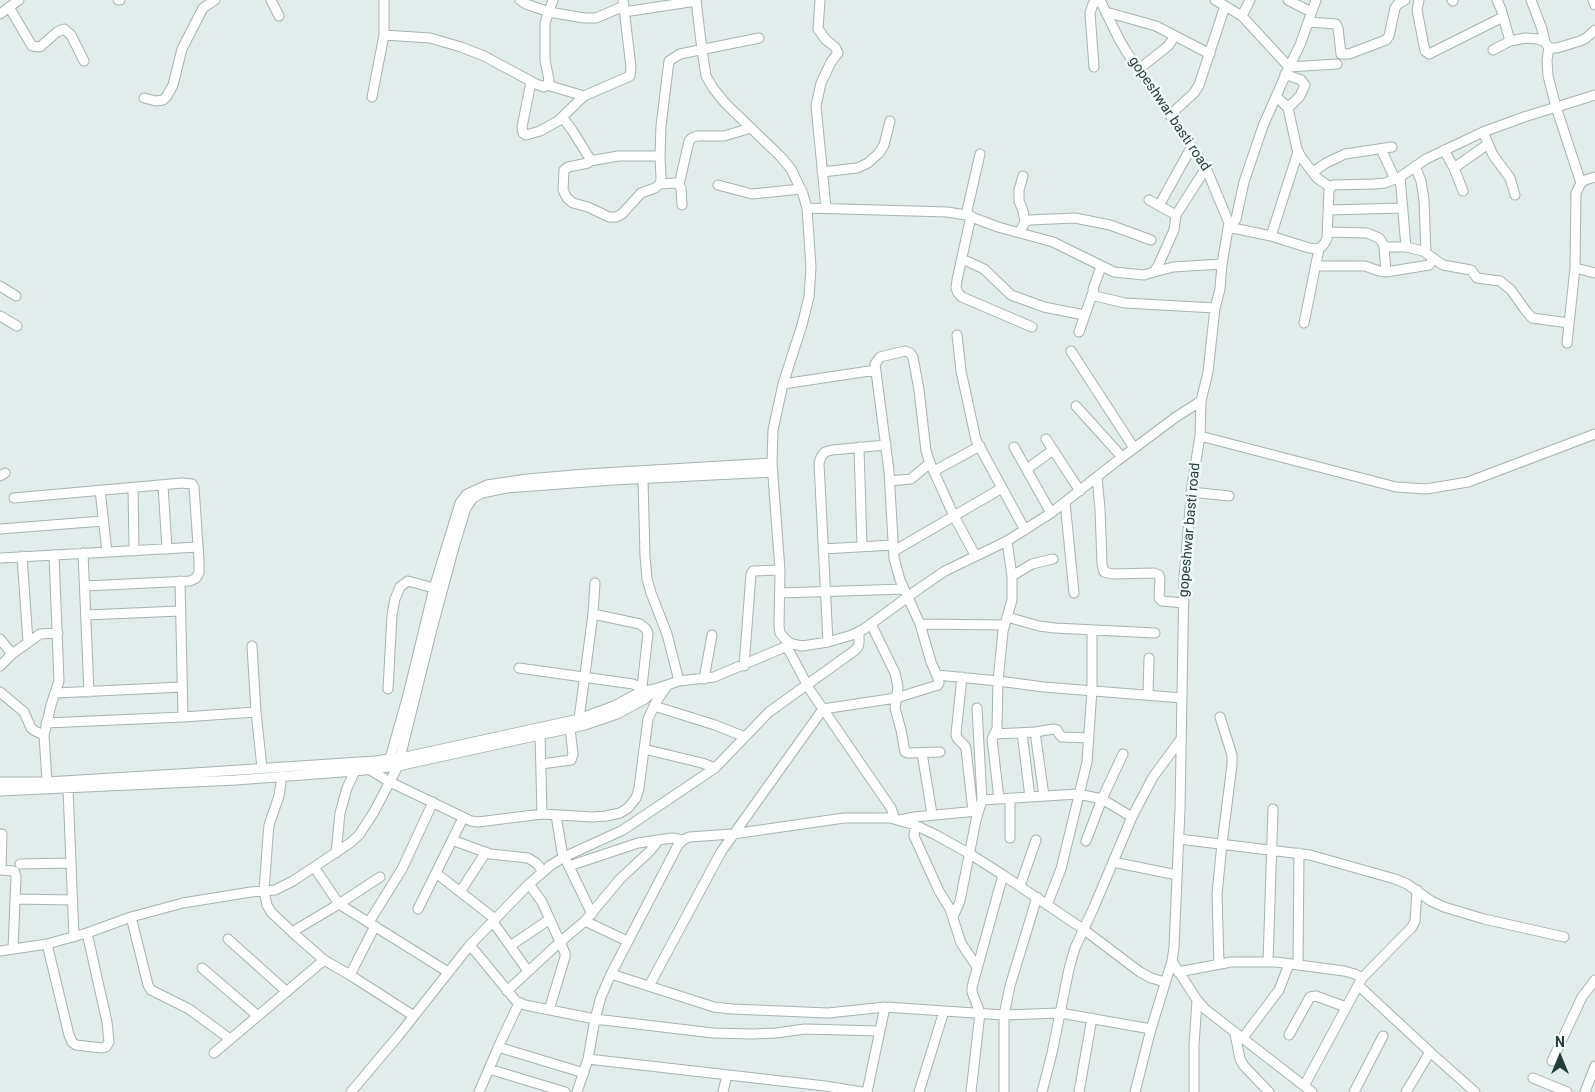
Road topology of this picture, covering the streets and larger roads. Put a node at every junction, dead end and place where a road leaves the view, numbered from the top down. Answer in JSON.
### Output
{"nodes":[{"id":1,"x":19,"y":0,"type":"edge"},
{"id":2,"x":215,"y":0,"type":"edge"},
{"id":3,"x":271,"y":0,"type":"edge"},
{"id":4,"x":384,"y":0,"type":"edge"},
{"id":5,"x":520,"y":0,"type":"edge"},
{"id":6,"x":553,"y":0,"type":"edge"},
{"id":7,"x":696,"y":0,"type":"edge"},
{"id":8,"x":820,"y":0,"type":"edge"},
{"id":9,"x":1100,"y":0,"type":"edge"},
{"id":10,"x":1215,"y":0,"type":"edge"},
{"id":11,"x":1250,"y":0,"type":"edge"},
{"id":12,"x":1288,"y":0,"type":"edge"},
{"id":13,"x":1316,"y":0,"type":"edge"},
{"id":14,"x":1405,"y":0,"type":"edge"},
{"id":15,"x":1419,"y":0,"type":"edge"},
{"id":16,"x":1497,"y":0,"type":"edge"},
{"id":17,"x":1531,"y":0,"type":"edge"},
{"id":18,"x":1593,"y":0,"type":"edge"},
{"id":19,"x":1595,"y":5,"type":"edge"},
{"id":20,"x":624,"y":6,"type":"edge"},
{"id":21,"x":1225,"y":6,"type":"junction"},
{"id":22,"x":9,"y":7,"type":"junction"},
{"id":23,"x":549,"y":12,"type":"junction"},
{"id":24,"x":1106,"y":12,"type":"junction"},
{"id":25,"x":1311,"y":12,"type":"junction"},
{"id":26,"x":0,"y":14,"type":"edge"},
{"id":27,"x":278,"y":16,"type":"dead end"},
{"id":28,"x":1242,"y":16,"type":"junction"},
{"id":29,"x":1503,"y":17,"type":"junction"},
{"id":30,"x":1308,"y":22,"type":"junction"},
{"id":31,"x":1595,"y":30,"type":"edge"},
{"id":32,"x":384,"y":35,"type":"junction"},
{"id":33,"x":1175,"y":36,"type":"junction"},
{"id":34,"x":759,"y":38,"type":"dead end"},
{"id":35,"x":1510,"y":41,"type":"junction"},
{"id":36,"x":1547,"y":45,"type":"junction"},
{"id":37,"x":702,"y":50,"type":"junction"},
{"id":38,"x":1493,"y":50,"type":"dead end"},
{"id":39,"x":1210,"y":54,"type":"junction"},
{"id":40,"x":84,"y":61,"type":"dead end"},
{"id":41,"x":1337,"y":64,"type":"dead end"},
{"id":42,"x":1094,"y":67,"type":"dead end"},
{"id":43,"x":1139,"y":69,"type":"junction"},
{"id":44,"x":1287,"y":71,"type":"junction"},
{"id":45,"x":531,"y":82,"type":"junction"},
{"id":46,"x":547,"y":86,"type":"junction"},
{"id":47,"x":1595,"y":95,"type":"edge"},
{"id":48,"x":584,"y":96,"type":"junction"},
{"id":49,"x":1276,"y":96,"type":"junction"},
{"id":50,"x":372,"y":97,"type":"dead end"},
{"id":51,"x":144,"y":98,"type":"dead end"},
{"id":52,"x":1556,"y":107,"type":"junction"},
{"id":53,"x":1288,"y":108,"type":"junction"},
{"id":54,"x":1170,"y":114,"type":"junction"},
{"id":55,"x":563,"y":118,"type":"junction"},
{"id":56,"x":890,"y":121,"type":"dead end"},
{"id":57,"x":751,"y":128,"type":"junction"},
{"id":58,"x":1483,"y":132,"type":"junction"},
{"id":59,"x":1488,"y":144,"type":"junction"},
{"id":60,"x":1192,"y":146,"type":"junction"},
{"id":61,"x":1392,"y":147,"type":"dead end"},
{"id":62,"x":1381,"y":149,"type":"junction"},
{"id":63,"x":1444,"y":150,"type":"junction"},
{"id":64,"x":1298,"y":152,"type":"junction"},
{"id":65,"x":980,"y":154,"type":"dead end"},
{"id":66,"x":660,"y":156,"type":"junction"},
{"id":67,"x":590,"y":161,"type":"junction"},
{"id":68,"x":1415,"y":166,"type":"junction"},
{"id":69,"x":1206,"y":168,"type":"junction"},
{"id":70,"x":1454,"y":168,"type":"junction"},
{"id":71,"x":822,"y":172,"type":"junction"},
{"id":72,"x":1313,"y":172,"type":"junction"},
{"id":73,"x":1023,"y":176,"type":"dead end"},
{"id":74,"x":1595,"y":177,"type":"edge"},
{"id":75,"x":1397,"y":178,"type":"junction"},
{"id":76,"x":660,"y":184,"type":"junction"},
{"id":77,"x":1582,"y":184,"type":"junction"},
{"id":78,"x":679,"y":185,"type":"junction"},
{"id":79,"x":718,"y":185,"type":"dead end"},
{"id":80,"x":1330,"y":187,"type":"junction"},
{"id":81,"x":801,"y":189,"type":"junction"},
{"id":82,"x":1463,"y":190,"type":"dead end"},
{"id":83,"x":1515,"y":195,"type":"dead end"},
{"id":84,"x":1149,"y":200,"type":"dead end"},
{"id":85,"x":1160,"y":202,"type":"dead end"},
{"id":86,"x":682,"y":205,"type":"dead end"},
{"id":87,"x":807,"y":208,"type":"junction"},
{"id":88,"x":826,"y":208,"type":"junction"},
{"id":89,"x":1402,"y":208,"type":"junction"},
{"id":90,"x":1329,"y":210,"type":"junction"},
{"id":91,"x":1176,"y":215,"type":"junction"},
{"id":92,"x":969,"y":216,"type":"junction"},
{"id":93,"x":1025,"y":222,"type":"junction"},
{"id":94,"x":1229,"y":225,"type":"junction"},
{"id":95,"x":1328,"y":232,"type":"junction"},
{"id":96,"x":1019,"y":233,"type":"junction"},
{"id":97,"x":1271,"y":236,"type":"junction"},
{"id":98,"x":1151,"y":240,"type":"dead end"},
{"id":99,"x":1384,"y":247,"type":"junction"},
{"id":100,"x":1406,"y":247,"type":"junction"},
{"id":101,"x":1319,"y":249,"type":"junction"},
{"id":102,"x":1430,"y":256,"type":"junction"},
{"id":103,"x":962,"y":259,"type":"junction"},
{"id":104,"x":1222,"y":264,"type":"junction"},
{"id":105,"x":1316,"y":266,"type":"junction"},
{"id":106,"x":1101,"y":267,"type":"junction"},
{"id":107,"x":1575,"y":268,"type":"junction"},
{"id":108,"x":1154,"y":272,"type":"junction"},
{"id":109,"x":1386,"y":272,"type":"junction"},
{"id":110,"x":1595,"y":273,"type":"edge"},
{"id":111,"x":0,"y":286,"type":"edge"},
{"id":112,"x":1093,"y":292,"type":"junction"},
{"id":113,"x":16,"y":296,"type":"dead end"},
{"id":114,"x":1216,"y":308,"type":"junction"},
{"id":115,"x":0,"y":316,"type":"edge"},
{"id":116,"x":1084,"y":316,"type":"junction"},
{"id":117,"x":1304,"y":323,"type":"dead end"},
{"id":118,"x":1569,"y":323,"type":"junction"},
{"id":119,"x":17,"y":326,"type":"dead end"},
{"id":120,"x":1032,"y":327,"type":"dead end"},
{"id":121,"x":1078,"y":332,"type":"dead end"},
{"id":122,"x":956,"y":335,"type":"dead end"},
{"id":123,"x":1567,"y":344,"type":"dead end"},
{"id":124,"x":1072,"y":351,"type":"dead end"},
{"id":125,"x":876,"y":370,"type":"junction"},
{"id":126,"x":783,"y":384,"type":"junction"},
{"id":127,"x":1201,"y":401,"type":"junction"},
{"id":128,"x":1076,"y":406,"type":"dead end"},
{"id":129,"x":1595,"y":434,"type":"edge"},
{"id":130,"x":1200,"y":436,"type":"junction"},
{"id":131,"x":1046,"y":439,"type":"dead end"},
{"id":132,"x":886,"y":445,"type":"junction"},
{"id":133,"x":980,"y":446,"type":"junction"},
{"id":134,"x":858,"y":447,"type":"junction"},
{"id":135,"x":1014,"y":447,"type":"dead end"},
{"id":136,"x":1134,"y":448,"type":"junction"},
{"id":137,"x":1053,"y":450,"type":"junction"},
{"id":138,"x":1122,"y":457,"type":"junction"},
{"id":139,"x":932,"y":467,"type":"junction"},
{"id":140,"x":773,"y":468,"type":"junction"},
{"id":141,"x":1027,"y":469,"type":"junction"},
{"id":142,"x":1097,"y":478,"type":"junction"},
{"id":143,"x":643,"y":479,"type":"junction"},
{"id":144,"x":890,"y":481,"type":"junction"},
{"id":145,"x":163,"y":485,"type":"junction"},
{"id":146,"x":133,"y":488,"type":"junction"},
{"id":147,"x":1002,"y":488,"type":"junction"},
{"id":148,"x":100,"y":490,"type":"junction"},
{"id":149,"x":1080,"y":491,"type":"junction"},
{"id":150,"x":1192,"y":492,"type":"junction"},
{"id":151,"x":1229,"y":496,"type":"dead end"},
{"id":152,"x":14,"y":498,"type":"dead end"},
{"id":153,"x":1065,"y":502,"type":"junction"},
{"id":154,"x":1051,"y":513,"type":"junction"},
{"id":155,"x":954,"y":516,"type":"junction"},
{"id":156,"x":104,"y":522,"type":"junction"},
{"id":157,"x":0,"y":529,"type":"edge"},
{"id":158,"x":1025,"y":530,"type":"junction"},
{"id":159,"x":1007,"y":541,"type":"junction"},
{"id":160,"x":862,"y":546,"type":"junction"},
{"id":161,"x":198,"y":547,"type":"junction"},
{"id":162,"x":894,"y":548,"type":"junction"},
{"id":163,"x":167,"y":549,"type":"junction"},
{"id":164,"x":823,"y":549,"type":"junction"},
{"id":165,"x":134,"y":550,"type":"junction"},
{"id":166,"x":106,"y":552,"type":"junction"},
{"id":167,"x":83,"y":553,"type":"junction"},
{"id":168,"x":54,"y":555,"type":"junction"},
{"id":169,"x":22,"y":556,"type":"junction"},
{"id":170,"x":975,"y":556,"type":"junction"},
{"id":171,"x":1,"y":558,"type":"edge"},
{"id":172,"x":1053,"y":559,"type":"dead end"},
{"id":173,"x":780,"y":570,"type":"junction"},
{"id":174,"x":1012,"y":576,"type":"junction"},
{"id":175,"x":180,"y":581,"type":"junction"},
{"id":176,"x":595,"y":583,"type":"dead end"},
{"id":177,"x":85,"y":586,"type":"junction"},
{"id":178,"x":434,"y":588,"type":"junction"},
{"id":179,"x":826,"y":592,"type":"junction"},
{"id":180,"x":780,"y":593,"type":"junction"},
{"id":181,"x":905,"y":593,"type":"junction"},
{"id":182,"x":1074,"y":593,"type":"dead end"},
{"id":183,"x":1184,"y":603,"type":"junction"},
{"id":184,"x":180,"y":611,"type":"junction"},
{"id":185,"x":592,"y":614,"type":"junction"},
{"id":186,"x":86,"y":615,"type":"junction"},
{"id":187,"x":1005,"y":621,"type":"junction"},
{"id":188,"x":871,"y":624,"type":"junction"},
{"id":189,"x":920,"y":624,"type":"junction"},
{"id":190,"x":1092,"y":630,"type":"junction"},
{"id":191,"x":859,"y":632,"type":"junction"},
{"id":192,"x":58,"y":633,"type":"junction"},
{"id":193,"x":1155,"y":633,"type":"dead end"},
{"id":194,"x":712,"y":635,"type":"dead end"},
{"id":195,"x":0,"y":639,"type":"edge"},
{"id":196,"x":28,"y":642,"type":"junction"},
{"id":197,"x":828,"y":642,"type":"junction"},
{"id":198,"x":252,"y":646,"type":"dead end"},
{"id":199,"x":790,"y":646,"type":"junction"},
{"id":200,"x":12,"y":654,"type":"junction"},
{"id":201,"x":1149,"y":658,"type":"dead end"},
{"id":202,"x":0,"y":666,"type":"edge"},
{"id":203,"x":744,"y":666,"type":"junction"},
{"id":204,"x":519,"y":668,"type":"dead end"},
{"id":205,"x":937,"y":675,"type":"junction"},
{"id":206,"x":585,"y":677,"type":"junction"},
{"id":207,"x":962,"y":677,"type":"junction"},
{"id":208,"x":704,"y":679,"type":"junction"},
{"id":209,"x":998,"y":680,"type":"junction"},
{"id":210,"x":679,"y":681,"type":"junction"},
{"id":211,"x":806,"y":684,"type":"junction"},
{"id":212,"x":667,"y":686,"type":"junction"},
{"id":213,"x":182,"y":687,"type":"junction"},
{"id":214,"x":388,"y":689,"type":"dead end"},
{"id":215,"x":648,"y":689,"type":"junction"},
{"id":216,"x":1092,"y":690,"type":"junction"},
{"id":217,"x":0,"y":692,"type":"edge"},
{"id":218,"x":90,"y":692,"type":"junction"},
{"id":219,"x":56,"y":693,"type":"junction"},
{"id":220,"x":1148,"y":695,"type":"junction"},
{"id":221,"x":896,"y":698,"type":"junction"},
{"id":222,"x":1182,"y":698,"type":"junction"},
{"id":223,"x":654,"y":706,"type":"junction"},
{"id":224,"x":977,"y":708,"type":"dead end"},
{"id":225,"x":822,"y":709,"type":"junction"},
{"id":226,"x":256,"y":712,"type":"junction"},
{"id":227,"x":183,"y":717,"type":"junction"},
{"id":228,"x":1220,"y":717,"type":"dead end"},
{"id":229,"x":579,"y":719,"type":"junction"},
{"id":230,"x":46,"y":723,"type":"junction"},
{"id":231,"x":570,"y":728,"type":"junction"},
{"id":232,"x":1035,"y":732,"type":"junction"},
{"id":233,"x":1022,"y":733,"type":"junction"},
{"id":234,"x":540,"y":734,"type":"junction"},
{"id":235,"x":994,"y":734,"type":"junction"},
{"id":236,"x":44,"y":736,"type":"junction"},
{"id":237,"x":745,"y":737,"type":"junction"},
{"id":238,"x":1088,"y":738,"type":"junction"},
{"id":239,"x":1181,"y":739,"type":"junction"},
{"id":240,"x":644,"y":750,"type":"junction"},
{"id":241,"x":940,"y":752,"type":"dead end"},
{"id":242,"x":922,"y":753,"type":"junction"},
{"id":243,"x":1123,"y":754,"type":"dead end"},
{"id":244,"x":394,"y":762,"type":"junction"},
{"id":245,"x":541,"y":764,"type":"junction"},
{"id":246,"x":262,"y":768,"type":"junction"},
{"id":247,"x":715,"y":768,"type":"junction"},
{"id":248,"x":370,"y":770,"type":"junction"},
{"id":249,"x":355,"y":771,"type":"junction"},
{"id":250,"x":282,"y":776,"type":"junction"},
{"id":251,"x":0,"y":782,"type":"edge"},
{"id":252,"x":47,"y":782,"type":"junction"},
{"id":253,"x":390,"y":782,"type":"junction"},
{"id":254,"x":68,"y":789,"type":"junction"},
{"id":255,"x":0,"y":791,"type":"edge"},
{"id":256,"x":1078,"y":794,"type":"junction"},
{"id":257,"x":1044,"y":796,"type":"junction"},
{"id":258,"x":1030,"y":797,"type":"junction"},
{"id":259,"x":1010,"y":798,"type":"junction"},
{"id":260,"x":999,"y":799,"type":"junction"},
{"id":261,"x":982,"y":800,"type":"junction"},
{"id":262,"x":1102,"y":800,"type":"junction"},
{"id":263,"x":433,"y":802,"type":"junction"},
{"id":264,"x":1274,"y":809,"type":"dead end"},
{"id":265,"x":976,"y":811,"type":"junction"},
{"id":266,"x":542,"y":814,"type":"junction"},
{"id":267,"x":932,"y":814,"type":"junction"},
{"id":268,"x":556,"y":815,"type":"junction"},
{"id":269,"x":1132,"y":817,"type":"junction"},
{"id":270,"x":463,"y":818,"type":"junction"},
{"id":271,"x":897,"y":820,"type":"junction"},
{"id":272,"x":915,"y":825,"type":"junction"},
{"id":273,"x":2,"y":834,"type":"dead end"},
{"id":274,"x":733,"y":834,"type":"junction"},
{"id":275,"x":1010,"y":838,"type":"dead end"},
{"id":276,"x":1179,"y":839,"type":"junction"},
{"id":277,"x":452,"y":840,"type":"junction"},
{"id":278,"x":658,"y":840,"type":"junction"},
{"id":279,"x":683,"y":840,"type":"junction"},
{"id":280,"x":1036,"y":840,"type":"dead end"},
{"id":281,"x":1086,"y":841,"type":"dead end"},
{"id":282,"x":1222,"y":844,"type":"junction"},
{"id":283,"x":1272,"y":850,"type":"junction"},
{"id":284,"x":486,"y":852,"type":"junction"},
{"id":285,"x":336,"y":853,"type":"junction"},
{"id":286,"x":1299,"y":853,"type":"junction"},
{"id":287,"x":970,"y":854,"type":"junction"},
{"id":288,"x":564,"y":857,"type":"junction"},
{"id":289,"x":1113,"y":862,"type":"junction"},
{"id":290,"x":20,"y":864,"type":"dead end"},
{"id":291,"x":70,"y":864,"type":"junction"},
{"id":292,"x":569,"y":866,"type":"junction"},
{"id":293,"x":314,"y":867,"type":"junction"},
{"id":294,"x":0,"y":870,"type":"edge"},
{"id":295,"x":543,"y":871,"type":"junction"},
{"id":296,"x":436,"y":873,"type":"junction"},
{"id":297,"x":1003,"y":874,"type":"junction"},
{"id":298,"x":1177,"y":875,"type":"junction"},
{"id":299,"x":380,"y":877,"type":"dead end"},
{"id":300,"x":528,"y":884,"type":"junction"},
{"id":301,"x":1020,"y":886,"type":"junction"},
{"id":302,"x":1416,"y":890,"type":"junction"},
{"id":303,"x":264,"y":891,"type":"junction"},
{"id":304,"x":460,"y":892,"type":"junction"},
{"id":305,"x":1037,"y":897,"type":"junction"},
{"id":306,"x":15,"y":899,"type":"junction"},
{"id":307,"x":72,"y":900,"type":"junction"},
{"id":308,"x":339,"y":904,"type":"junction"},
{"id":309,"x":1047,"y":904,"type":"junction"},
{"id":310,"x":418,"y":909,"type":"dead end"},
{"id":311,"x":131,"y":917,"type":"junction"},
{"id":312,"x":588,"y":917,"type":"junction"},
{"id":313,"x":953,"y":917,"type":"junction"},
{"id":314,"x":550,"y":919,"type":"junction"},
{"id":315,"x":494,"y":920,"type":"junction"},
{"id":316,"x":372,"y":924,"type":"junction"},
{"id":317,"x":1083,"y":929,"type":"junction"},
{"id":318,"x":292,"y":932,"type":"junction"},
{"id":319,"x":87,"y":933,"type":"junction"},
{"id":320,"x":74,"y":936,"type":"junction"},
{"id":321,"x":1564,"y":937,"type":"dead end"},
{"id":322,"x":228,"y":939,"type":"dead end"},
{"id":323,"x":627,"y":941,"type":"junction"},
{"id":324,"x":560,"y":942,"type":"junction"},
{"id":325,"x":47,"y":944,"type":"junction"},
{"id":326,"x":470,"y":945,"type":"junction"},
{"id":327,"x":510,"y":946,"type":"junction"},
{"id":328,"x":13,"y":949,"type":"junction"},
{"id":329,"x":0,"y":951,"type":"edge"},
{"id":330,"x":324,"y":960,"type":"junction"},
{"id":331,"x":1172,"y":961,"type":"junction"},
{"id":332,"x":1268,"y":962,"type":"junction"},
{"id":333,"x":1219,"y":964,"type":"junction"},
{"id":334,"x":1294,"y":965,"type":"junction"},
{"id":335,"x":976,"y":967,"type":"junction"},
{"id":336,"x":202,"y":968,"type":"dead end"},
{"id":337,"x":528,"y":971,"type":"junction"},
{"id":338,"x":448,"y":972,"type":"junction"},
{"id":339,"x":1178,"y":972,"type":"junction"},
{"id":340,"x":611,"y":974,"type":"junction"},
{"id":341,"x":350,"y":975,"type":"junction"},
{"id":342,"x":1595,"y":980,"type":"edge"},
{"id":343,"x":1360,"y":981,"type":"junction"},
{"id":344,"x":1165,"y":982,"type":"junction"},
{"id":345,"x":649,"y":986,"type":"junction"},
{"id":346,"x":507,"y":990,"type":"junction"},
{"id":347,"x":286,"y":992,"type":"junction"},
{"id":348,"x":1197,"y":1000,"type":"junction"},
{"id":349,"x":519,"y":1003,"type":"junction"},
{"id":350,"x":885,"y":1007,"type":"junction"},
{"id":351,"x":1346,"y":1007,"type":"junction"},
{"id":352,"x":549,"y":1010,"type":"junction"},
{"id":353,"x":944,"y":1012,"type":"junction"},
{"id":354,"x":980,"y":1013,"type":"junction"},
{"id":355,"x":1060,"y":1013,"type":"junction"},
{"id":356,"x":1004,"y":1015,"type":"junction"},
{"id":357,"x":258,"y":1016,"type":"junction"},
{"id":358,"x":414,"y":1016,"type":"junction"},
{"id":359,"x":1092,"y":1018,"type":"junction"},
{"id":360,"x":595,"y":1019,"type":"junction"},
{"id":361,"x":1151,"y":1029,"type":"junction"},
{"id":362,"x":879,"y":1031,"type":"junction"},
{"id":363,"x":1289,"y":1035,"type":"dead end"},
{"id":364,"x":1238,"y":1036,"type":"junction"},
{"id":365,"x":1383,"y":1036,"type":"dead end"},
{"id":366,"x":230,"y":1039,"type":"junction"},
{"id":367,"x":498,"y":1047,"type":"junction"},
{"id":368,"x":1430,"y":1052,"type":"junction"},
{"id":369,"x":214,"y":1053,"type":"dead end"},
{"id":370,"x":588,"y":1059,"type":"junction"},
{"id":371,"x":1552,"y":1061,"type":"dead end"},
{"id":372,"x":1595,"y":1066,"type":"edge"},
{"id":373,"x":489,"y":1069,"type":"junction"},
{"id":374,"x":584,"y":1073,"type":"junction"},
{"id":375,"x":727,"y":1075,"type":"junction"},
{"id":376,"x":1533,"y":1078,"type":"dead end"},
{"id":377,"x":1257,"y":1081,"type":"junction"},
{"id":378,"x":1308,"y":1089,"type":"edge"},
{"id":379,"x":351,"y":1092,"type":"edge"},
{"id":380,"x":480,"y":1092,"type":"edge"},
{"id":381,"x":565,"y":1092,"type":"edge"},
{"id":382,"x":577,"y":1092,"type":"edge"},
{"id":383,"x":723,"y":1092,"type":"edge"},
{"id":384,"x":858,"y":1092,"type":"edge"},
{"id":385,"x":867,"y":1092,"type":"edge"},
{"id":386,"x":919,"y":1092,"type":"edge"},
{"id":387,"x":971,"y":1092,"type":"edge"},
{"id":388,"x":1004,"y":1092,"type":"edge"},
{"id":389,"x":1042,"y":1092,"type":"edge"},
{"id":390,"x":1079,"y":1092,"type":"edge"},
{"id":391,"x":1135,"y":1092,"type":"edge"},
{"id":392,"x":1194,"y":1092,"type":"edge"},
{"id":393,"x":1257,"y":1092,"type":"edge"},
{"id":394,"x":1269,"y":1092,"type":"edge"},
{"id":395,"x":1354,"y":1092,"type":"edge"},
{"id":396,"x":1406,"y":1092,"type":"edge"},
{"id":397,"x":1476,"y":1092,"type":"edge"},
{"id":398,"x":1567,"y":1092,"type":"edge"},
{"id":399,"x":1585,"y":1092,"type":"edge"}],
"edges":[{"from":1,"to":22,"type":"street"},
{"from":2,"to":51,"type":"street"},
{"from":3,"to":27,"type":"street"},
{"from":4,"to":32,"type":"street"},
{"from":5,"to":23,"type":"street"},
{"from":6,"to":23,"type":"street"},
{"from":7,"to":20,"type":"street"},
{"from":7,"to":37,"type":"street"},
{"from":8,"to":71,"type":"street"},
{"from":9,"to":24,"type":"street","name":"gopeshwar basti road"},
{"from":9,"to":42,"type":"street"},
{"from":10,"to":21,"type":"street"},
{"from":11,"to":28,"type":"street"},
{"from":12,"to":25,"type":"street"},
{"from":13,"to":25,"type":"street"},
{"from":14,"to":30,"type":"street"},
{"from":15,"to":29,"type":"street"},
{"from":16,"to":29,"type":"street"},
{"from":17,"to":36,"type":"street"},
{"from":18,"to":19,"type":"street"},
{"from":20,"to":23,"type":"street"},
{"from":20,"to":48,"type":"street"},
{"from":21,"to":28,"type":"street"},
{"from":21,"to":39,"type":"street"},
{"from":22,"to":26,"type":"street"},
{"from":22,"to":40,"type":"street"},
{"from":23,"to":46,"type":"street"},
{"from":24,"to":33,"type":"street"},
{"from":24,"to":43,"type":"street","name":"gopeshwar basti road"},
{"from":25,"to":30,"type":"street"},
{"from":28,"to":44,"type":"street"},
{"from":29,"to":35,"type":"street"},
{"from":30,"to":44,"type":"street"},
{"from":31,"to":36,"type":"street"},
{"from":32,"to":45,"type":"street"},
{"from":32,"to":50,"type":"street"},
{"from":33,"to":39,"type":"street"},
{"from":33,"to":43,"type":"street"},
{"from":34,"to":37,"type":"street"},
{"from":35,"to":36,"type":"street"},
{"from":35,"to":38,"type":"street"},
{"from":36,"to":52,"type":"street"},
{"from":37,"to":57,"type":"street"},
{"from":37,"to":66,"type":"street"},
{"from":39,"to":54,"type":"street"},
{"from":41,"to":44,"type":"street"},
{"from":43,"to":54,"type":"street","name":"gopeshwar basti road"},
{"from":44,"to":49,"type":"street"},
{"from":44,"to":53,"type":"street"},
{"from":45,"to":46,"type":"street"},
{"from":45,"to":55,"type":"street"},
{"from":46,"to":48,"type":"street"},
{"from":47,"to":52,"type":"street"},
{"from":48,"to":55,"type":"street"},
{"from":49,"to":53,"type":"street"},
{"from":49,"to":94,"type":"street"},
{"from":52,"to":58,"type":"street"},
{"from":52,"to":77,"type":"street"},
{"from":53,"to":64,"type":"street"},
{"from":54,"to":60,"type":"street","name":"gopeshwar basti road"},
{"from":55,"to":67,"type":"street"},
{"from":56,"to":71,"type":"street"},
{"from":57,"to":78,"type":"street"},
{"from":57,"to":81,"type":"street"},
{"from":58,"to":59,"type":"street"},
{"from":58,"to":63,"type":"street"},
{"from":59,"to":70,"type":"street"},
{"from":59,"to":83,"type":"street"},
{"from":60,"to":69,"type":"street","name":"gopeshwar basti road"},
{"from":60,"to":85,"type":"street"},
{"from":61,"to":62,"type":"street"},
{"from":62,"to":72,"type":"street"},
{"from":62,"to":75,"type":"street"},
{"from":63,"to":68,"type":"street"},
{"from":63,"to":70,"type":"street"},
{"from":64,"to":72,"type":"street"},
{"from":64,"to":97,"type":"street"},
{"from":65,"to":92,"type":"street"},
{"from":66,"to":67,"type":"street"},
{"from":66,"to":76,"type":"street"},
{"from":67,"to":76,"type":"street"},
{"from":68,"to":75,"type":"street"},
{"from":68,"to":102,"type":"street"},
{"from":69,"to":91,"type":"street"},
{"from":69,"to":94,"type":"street","name":"gopeshwar basti road"},
{"from":70,"to":82,"type":"street"},
{"from":71,"to":88,"type":"street"},
{"from":72,"to":80,"type":"street"},
{"from":73,"to":93,"type":"street"},
{"from":74,"to":77,"type":"street"},
{"from":75,"to":80,"type":"street"},
{"from":75,"to":89,"type":"street"},
{"from":76,"to":78,"type":"street"},
{"from":77,"to":107,"type":"street"},
{"from":78,"to":86,"type":"street"},
{"from":79,"to":81,"type":"street"},
{"from":80,"to":90,"type":"street"},
{"from":81,"to":87,"type":"street"},
{"from":84,"to":91,"type":"street"},
{"from":87,"to":88,"type":"street"},
{"from":87,"to":126,"type":"street"},
{"from":88,"to":92,"type":"street"},
{"from":89,"to":90,"type":"street"},
{"from":89,"to":100,"type":"street"},
{"from":90,"to":95,"type":"street"},
{"from":91,"to":108,"type":"street"},
{"from":92,"to":96,"type":"street"},
{"from":92,"to":103,"type":"street"},
{"from":93,"to":96,"type":"street"},
{"from":93,"to":98,"type":"street"},
{"from":94,"to":97,"type":"street"},
{"from":94,"to":104,"type":"street","name":"gopeshwar basti road"},
{"from":95,"to":99,"type":"street"},
{"from":95,"to":101,"type":"street"},
{"from":96,"to":106,"type":"street"},
{"from":97,"to":101,"type":"street"},
{"from":99,"to":100,"type":"street"},
{"from":99,"to":109,"type":"street"},
{"from":100,"to":102,"type":"street"},
{"from":101,"to":105,"type":"street"},
{"from":102,"to":109,"type":"street"},
{"from":102,"to":118,"type":"street"},
{"from":103,"to":116,"type":"street"},
{"from":103,"to":120,"type":"street"},
{"from":104,"to":108,"type":"street"},
{"from":104,"to":114,"type":"street","name":"gopeshwar basti road"},
{"from":105,"to":109,"type":"street"},
{"from":105,"to":117,"type":"street"},
{"from":106,"to":108,"type":"street"},
{"from":106,"to":112,"type":"street"},
{"from":107,"to":110,"type":"street"},
{"from":107,"to":118,"type":"street"},
{"from":111,"to":113,"type":"street"},
{"from":112,"to":114,"type":"street"},
{"from":112,"to":116,"type":"street"},
{"from":114,"to":127,"type":"street","name":"gopeshwar basti road"},
{"from":115,"to":119,"type":"street"},
{"from":116,"to":121,"type":"street"},
{"from":118,"to":123,"type":"street"},
{"from":122,"to":133,"type":"street"},
{"from":124,"to":136,"type":"street"},
{"from":125,"to":126,"type":"street"},
{"from":125,"to":132,"type":"street"},
{"from":125,"to":139,"type":"street"},
{"from":126,"to":140,"type":"street"},
{"from":127,"to":130,"type":"street","name":"gopeshwar basti road"},
{"from":127,"to":136,"type":"street"},
{"from":128,"to":138,"type":"street"},
{"from":129,"to":130,"type":"street"},
{"from":130,"to":150,"type":"street","name":"gopeshwar basti road"},
{"from":131,"to":137,"type":"street"},
{"from":132,"to":134,"type":"street"},
{"from":132,"to":144,"type":"street"},
{"from":133,"to":139,"type":"street"},
{"from":133,"to":147,"type":"street"},
{"from":134,"to":160,"type":"street"},
{"from":134,"to":164,"type":"street"},
{"from":135,"to":141,"type":"street"},
{"from":136,"to":138,"type":"street"},
{"from":137,"to":141,"type":"street"},
{"from":137,"to":149,"type":"street"},
{"from":138,"to":142,"type":"street"},
{"from":139,"to":144,"type":"street"},
{"from":139,"to":155,"type":"street"},
{"from":140,"to":143,"type":"street"},
{"from":140,"to":173,"type":"street"},
{"from":140,"to":178,"type":"street"},
{"from":141,"to":154,"type":"street"},
{"from":142,"to":149,"type":"street"},
{"from":142,"to":183,"type":"street"},
{"from":143,"to":210,"type":"street"},
{"from":143,"to":244,"type":"street"},
{"from":144,"to":162,"type":"street"},
{"from":145,"to":146,"type":"street"},
{"from":145,"to":161,"type":"street"},
{"from":145,"to":163,"type":"street"},
{"from":146,"to":148,"type":"street"},
{"from":146,"to":165,"type":"street"},
{"from":147,"to":155,"type":"street"},
{"from":147,"to":158,"type":"street"},
{"from":148,"to":152,"type":"street"},
{"from":148,"to":156,"type":"street"},
{"from":149,"to":153,"type":"street"},
{"from":150,"to":151,"type":"street"},
{"from":150,"to":183,"type":"street","name":"gopeshwar basti road"},
{"from":153,"to":154,"type":"street"},
{"from":153,"to":182,"type":"street"},
{"from":154,"to":158,"type":"street"},
{"from":155,"to":162,"type":"street"},
{"from":155,"to":170,"type":"street"},
{"from":156,"to":157,"type":"street"},
{"from":156,"to":166,"type":"street"},
{"from":158,"to":159,"type":"street"},
{"from":159,"to":170,"type":"street"},
{"from":159,"to":174,"type":"street"},
{"from":160,"to":162,"type":"street"},
{"from":160,"to":164,"type":"street"},
{"from":161,"to":163,"type":"street"},
{"from":161,"to":175,"type":"street"},
{"from":162,"to":181,"type":"street"},
{"from":163,"to":165,"type":"street"},
{"from":164,"to":179,"type":"street"},
{"from":165,"to":166,"type":"street"},
{"from":166,"to":167,"type":"street"},
{"from":167,"to":168,"type":"street"},
{"from":167,"to":177,"type":"street"},
{"from":168,"to":169,"type":"street"},
{"from":168,"to":192,"type":"street"},
{"from":169,"to":171,"type":"street"},
{"from":169,"to":196,"type":"street"},
{"from":170,"to":181,"type":"street"},
{"from":172,"to":174,"type":"street"},
{"from":173,"to":180,"type":"street"},
{"from":173,"to":203,"type":"street"},
{"from":174,"to":187,"type":"street"},
{"from":175,"to":177,"type":"street"},
{"from":175,"to":184,"type":"street"},
{"from":176,"to":185,"type":"street"},
{"from":177,"to":186,"type":"street"},
{"from":178,"to":214,"type":"street"},
{"from":178,"to":244,"type":"street"},
{"from":179,"to":180,"type":"street"},
{"from":179,"to":181,"type":"street"},
{"from":179,"to":197,"type":"street"},
{"from":180,"to":199,"type":"street"},
{"from":181,"to":188,"type":"street"},
{"from":181,"to":189,"type":"street"},
{"from":183,"to":222,"type":"street","name":"gopeshwar basti road"},
{"from":184,"to":186,"type":"street"},
{"from":184,"to":213,"type":"street"},
{"from":185,"to":206,"type":"street"},
{"from":185,"to":215,"type":"street"},
{"from":186,"to":218,"type":"street"},
{"from":187,"to":189,"type":"street"},
{"from":187,"to":190,"type":"street"},
{"from":187,"to":209,"type":"street"},
{"from":188,"to":191,"type":"street"},
{"from":188,"to":221,"type":"street"},
{"from":189,"to":205,"type":"street"},
{"from":190,"to":193,"type":"street"},
{"from":190,"to":216,"type":"street"},
{"from":191,"to":197,"type":"street"},
{"from":191,"to":211,"type":"street"},
{"from":192,"to":196,"type":"street"},
{"from":192,"to":219,"type":"street"},
{"from":194,"to":208,"type":"street"},
{"from":195,"to":200,"type":"street"},
{"from":196,"to":200,"type":"street"},
{"from":197,"to":199,"type":"street"},
{"from":198,"to":226,"type":"street"},
{"from":199,"to":203,"type":"street"},
{"from":199,"to":211,"type":"street"},
{"from":200,"to":202,"type":"street"},
{"from":201,"to":220,"type":"street"},
{"from":203,"to":208,"type":"street"},
{"from":204,"to":206,"type":"street"},
{"from":205,"to":207,"type":"street"},
{"from":205,"to":221,"type":"street"},
{"from":206,"to":215,"type":"street"},
{"from":206,"to":229,"type":"street"},
{"from":207,"to":209,"type":"street"},
{"from":207,"to":265,"type":"street"},
{"from":208,"to":210,"type":"street"},
{"from":209,"to":216,"type":"street"},
{"from":209,"to":235,"type":"street"},
{"from":210,"to":212,"type":"street"},
{"from":211,"to":225,"type":"street"},
{"from":211,"to":237,"type":"street"},
{"from":212,"to":215,"type":"street"},
{"from":212,"to":223,"type":"street"},
{"from":213,"to":218,"type":"street"},
{"from":213,"to":227,"type":"street"},
{"from":215,"to":229,"type":"street"},
{"from":215,"to":231,"type":"street"},
{"from":216,"to":220,"type":"street"},
{"from":216,"to":238,"type":"street"},
{"from":217,"to":236,"type":"street"},
{"from":218,"to":219,"type":"street"},
{"from":219,"to":230,"type":"street"},
{"from":220,"to":222,"type":"street"},
{"from":221,"to":225,"type":"street"},
{"from":221,"to":242,"type":"street"},
{"from":222,"to":239,"type":"street","name":"gopeshwar basti road"},
{"from":223,"to":237,"type":"street"},
{"from":223,"to":240,"type":"street"},
{"from":224,"to":261,"type":"street"},
{"from":225,"to":271,"type":"street"},
{"from":225,"to":274,"type":"street"},
{"from":226,"to":227,"type":"street"},
{"from":226,"to":246,"type":"street"},
{"from":227,"to":230,"type":"street"},
{"from":228,"to":282,"type":"street"},
{"from":229,"to":244,"type":"street"},
{"from":230,"to":236,"type":"street"},
{"from":231,"to":234,"type":"street"},
{"from":231,"to":245,"type":"street"},
{"from":232,"to":233,"type":"street"},
{"from":232,"to":238,"type":"street"},
{"from":232,"to":257,"type":"street"},
{"from":233,"to":235,"type":"street"},
{"from":233,"to":258,"type":"street"},
{"from":234,"to":244,"type":"street"},
{"from":234,"to":245,"type":"street"},
{"from":235,"to":260,"type":"street"},
{"from":236,"to":252,"type":"street"},
{"from":237,"to":247,"type":"street"},
{"from":238,"to":256,"type":"street"},
{"from":239,"to":269,"type":"street"},
{"from":239,"to":276,"type":"street","name":"gopeshwar basti road"},
{"from":240,"to":247,"type":"street"},
{"from":240,"to":268,"type":"street"},
{"from":241,"to":242,"type":"street"},
{"from":242,"to":267,"type":"street"},
{"from":243,"to":262,"type":"street"},
{"from":244,"to":246,"type":"street"},
{"from":244,"to":248,"type":"street"},
{"from":244,"to":253,"type":"street"},
{"from":245,"to":266,"type":"street"},
{"from":246,"to":252,"type":"street"},
{"from":247,"to":288,"type":"street"},
{"from":248,"to":249,"type":"street"},
{"from":248,"to":253,"type":"street"},
{"from":249,"to":250,"type":"street"},
{"from":249,"to":285,"type":"street"},
{"from":250,"to":254,"type":"street"},
{"from":250,"to":303,"type":"street"},
{"from":251,"to":252,"type":"street"},
{"from":253,"to":263,"type":"street"},
{"from":253,"to":285,"type":"street"},
{"from":254,"to":255,"type":"street"},
{"from":254,"to":291,"type":"street"},
{"from":256,"to":257,"type":"street"},
{"from":256,"to":262,"type":"street"},
{"from":256,"to":309,"type":"street"},
{"from":257,"to":258,"type":"street"},
{"from":258,"to":259,"type":"street"},
{"from":259,"to":260,"type":"street"},
{"from":259,"to":275,"type":"street"},
{"from":260,"to":261,"type":"street"},
{"from":261,"to":265,"type":"street"},
{"from":262,"to":269,"type":"street"},
{"from":262,"to":281,"type":"street"},
{"from":263,"to":270,"type":"street"},
{"from":263,"to":316,"type":"street"},
{"from":264,"to":283,"type":"street"},
{"from":265,"to":267,"type":"street"},
{"from":265,"to":287,"type":"street"},
{"from":266,"to":268,"type":"street"},
{"from":266,"to":270,"type":"street"},
{"from":267,"to":271,"type":"street"},
{"from":268,"to":288,"type":"street"},
{"from":269,"to":289,"type":"street"},
{"from":270,"to":277,"type":"street"},
{"from":271,"to":272,"type":"street"},
{"from":271,"to":274,"type":"street"},
{"from":272,"to":287,"type":"street"},
{"from":272,"to":313,"type":"street"},
{"from":273,"to":294,"type":"street"},
{"from":274,"to":279,"type":"street"},
{"from":274,"to":345,"type":"street"},
{"from":276,"to":282,"type":"street"},
{"from":276,"to":298,"type":"street","name":"gopeshwar basti road"},
{"from":277,"to":284,"type":"street"},
{"from":277,"to":296,"type":"street"},
{"from":278,"to":279,"type":"street"},
{"from":278,"to":292,"type":"street"},
{"from":278,"to":312,"type":"street"},
{"from":279,"to":323,"type":"street"},
{"from":280,"to":301,"type":"street"},
{"from":282,"to":283,"type":"street"},
{"from":282,"to":333,"type":"street"},
{"from":283,"to":286,"type":"street"},
{"from":283,"to":332,"type":"street"},
{"from":284,"to":295,"type":"street"},
{"from":284,"to":304,"type":"street"},
{"from":285,"to":293,"type":"street"},
{"from":286,"to":302,"type":"street"},
{"from":286,"to":334,"type":"street"},
{"from":287,"to":297,"type":"street"},
{"from":287,"to":313,"type":"street"},
{"from":288,"to":292,"type":"street"},
{"from":288,"to":295,"type":"street"},
{"from":289,"to":298,"type":"street"},
{"from":289,"to":317,"type":"street"},
{"from":290,"to":291,"type":"street"},
{"from":291,"to":307,"type":"street"},
{"from":292,"to":312,"type":"street"},
{"from":293,"to":303,"type":"street"},
{"from":293,"to":308,"type":"street"},
{"from":294,"to":306,"type":"street"},
{"from":295,"to":300,"type":"street"},
{"from":296,"to":304,"type":"street"},
{"from":296,"to":310,"type":"street"},
{"from":297,"to":301,"type":"street"},
{"from":297,"to":335,"type":"street"},
{"from":298,"to":331,"type":"street","name":"gopeshwar basti road"},
{"from":299,"to":308,"type":"street"},
{"from":300,"to":314,"type":"street"},
{"from":300,"to":315,"type":"street"},
{"from":301,"to":305,"type":"street"},
{"from":302,"to":321,"type":"street"},
{"from":302,"to":343,"type":"street"},
{"from":303,"to":311,"type":"street"},
{"from":303,"to":318,"type":"street"},
{"from":304,"to":315,"type":"street"},
{"from":305,"to":309,"type":"street"},
{"from":305,"to":356,"type":"street"},
{"from":306,"to":307,"type":"street"},
{"from":306,"to":328,"type":"street"},
{"from":307,"to":320,"type":"street"},
{"from":308,"to":316,"type":"street"},
{"from":308,"to":318,"type":"street"},
{"from":309,"to":317,"type":"street"},
{"from":311,"to":319,"type":"street"},
{"from":311,"to":366,"type":"street"},
{"from":312,"to":323,"type":"street"},
{"from":312,"to":324,"type":"street"},
{"from":313,"to":335,"type":"street"},
{"from":314,"to":324,"type":"street"},
{"from":314,"to":327,"type":"street"},
{"from":315,"to":326,"type":"street"},
{"from":315,"to":327,"type":"street"},
{"from":316,"to":338,"type":"street"},
{"from":316,"to":341,"type":"street"},
{"from":317,"to":344,"type":"street"},
{"from":317,"to":355,"type":"street"},
{"from":318,"to":330,"type":"street"},
{"from":319,"to":320,"type":"street"},
{"from":319,"to":325,"type":"street"},
{"from":320,"to":325,"type":"street"},
{"from":322,"to":347,"type":"street"},
{"from":323,"to":340,"type":"street"},
{"from":324,"to":337,"type":"street"},
{"from":324,"to":352,"type":"street"},
{"from":325,"to":328,"type":"street"},
{"from":326,"to":338,"type":"street"},
{"from":326,"to":346,"type":"street"},
{"from":327,"to":337,"type":"street"},
{"from":328,"to":329,"type":"street"},
{"from":330,"to":341,"type":"street"},
{"from":330,"to":347,"type":"street"},
{"from":331,"to":339,"type":"street"},
{"from":331,"to":344,"type":"street","name":"gopeshwar basti road"},
{"from":332,"to":333,"type":"street"},
{"from":332,"to":334,"type":"street"},
{"from":333,"to":339,"type":"street"},
{"from":334,"to":343,"type":"street"},
{"from":334,"to":364,"type":"street"},
{"from":335,"to":354,"type":"street"},
{"from":336,"to":357,"type":"street"},
{"from":337,"to":346,"type":"street"},
{"from":338,"to":358,"type":"street"},
{"from":339,"to":348,"type":"street"},
{"from":340,"to":345,"type":"street"},
{"from":340,"to":360,"type":"street"},
{"from":341,"to":358,"type":"street"},
{"from":342,"to":371,"type":"street"},
{"from":343,"to":351,"type":"street"},
{"from":343,"to":368,"type":"street"},
{"from":344,"to":361,"type":"street","name":"gopeshwar basti road"},
{"from":345,"to":350,"type":"street"},
{"from":346,"to":349,"type":"street"},
{"from":347,"to":357,"type":"street"},
{"from":348,"to":364,"type":"street"},
{"from":348,"to":392,"type":"street"},
{"from":349,"to":352,"type":"street"},
{"from":349,"to":367,"type":"street"},
{"from":350,"to":353,"type":"street"},
{"from":350,"to":362,"type":"street"},
{"from":351,"to":363,"type":"street"},
{"from":351,"to":378,"type":"street"},
{"from":352,"to":360,"type":"street"},
{"from":353,"to":354,"type":"street"},
{"from":353,"to":386,"type":"street"},
{"from":354,"to":356,"type":"street"},
{"from":354,"to":387,"type":"street"},
{"from":355,"to":356,"type":"street"},
{"from":355,"to":359,"type":"street"},
{"from":355,"to":389,"type":"street"},
{"from":356,"to":388,"type":"street"},
{"from":357,"to":366,"type":"street"},
{"from":358,"to":379,"type":"street"},
{"from":359,"to":361,"type":"street"},
{"from":359,"to":390,"type":"street"},
{"from":360,"to":362,"type":"street"},
{"from":360,"to":370,"type":"street"},
{"from":361,"to":391,"type":"street","name":"gopeshwar basti road"},
{"from":362,"to":385,"type":"street"},
{"from":364,"to":377,"type":"street"},
{"from":364,"to":378,"type":"street"},
{"from":365,"to":395,"type":"street"},
{"from":366,"to":369,"type":"street"},
{"from":367,"to":373,"type":"street"},
{"from":367,"to":374,"type":"street"},
{"from":368,"to":396,"type":"street"},
{"from":368,"to":397,"type":"street"},
{"from":370,"to":374,"type":"street"},
{"from":370,"to":375,"type":"street"},
{"from":372,"to":399,"type":"street"},
{"from":373,"to":380,"type":"street"},
{"from":373,"to":381,"type":"street"},
{"from":374,"to":382,"type":"street"},
{"from":375,"to":383,"type":"street"},
{"from":375,"to":384,"type":"street"},
{"from":376,"to":398,"type":"street"},
{"from":377,"to":393,"type":"street"},
{"from":377,"to":394,"type":"street"}]}
